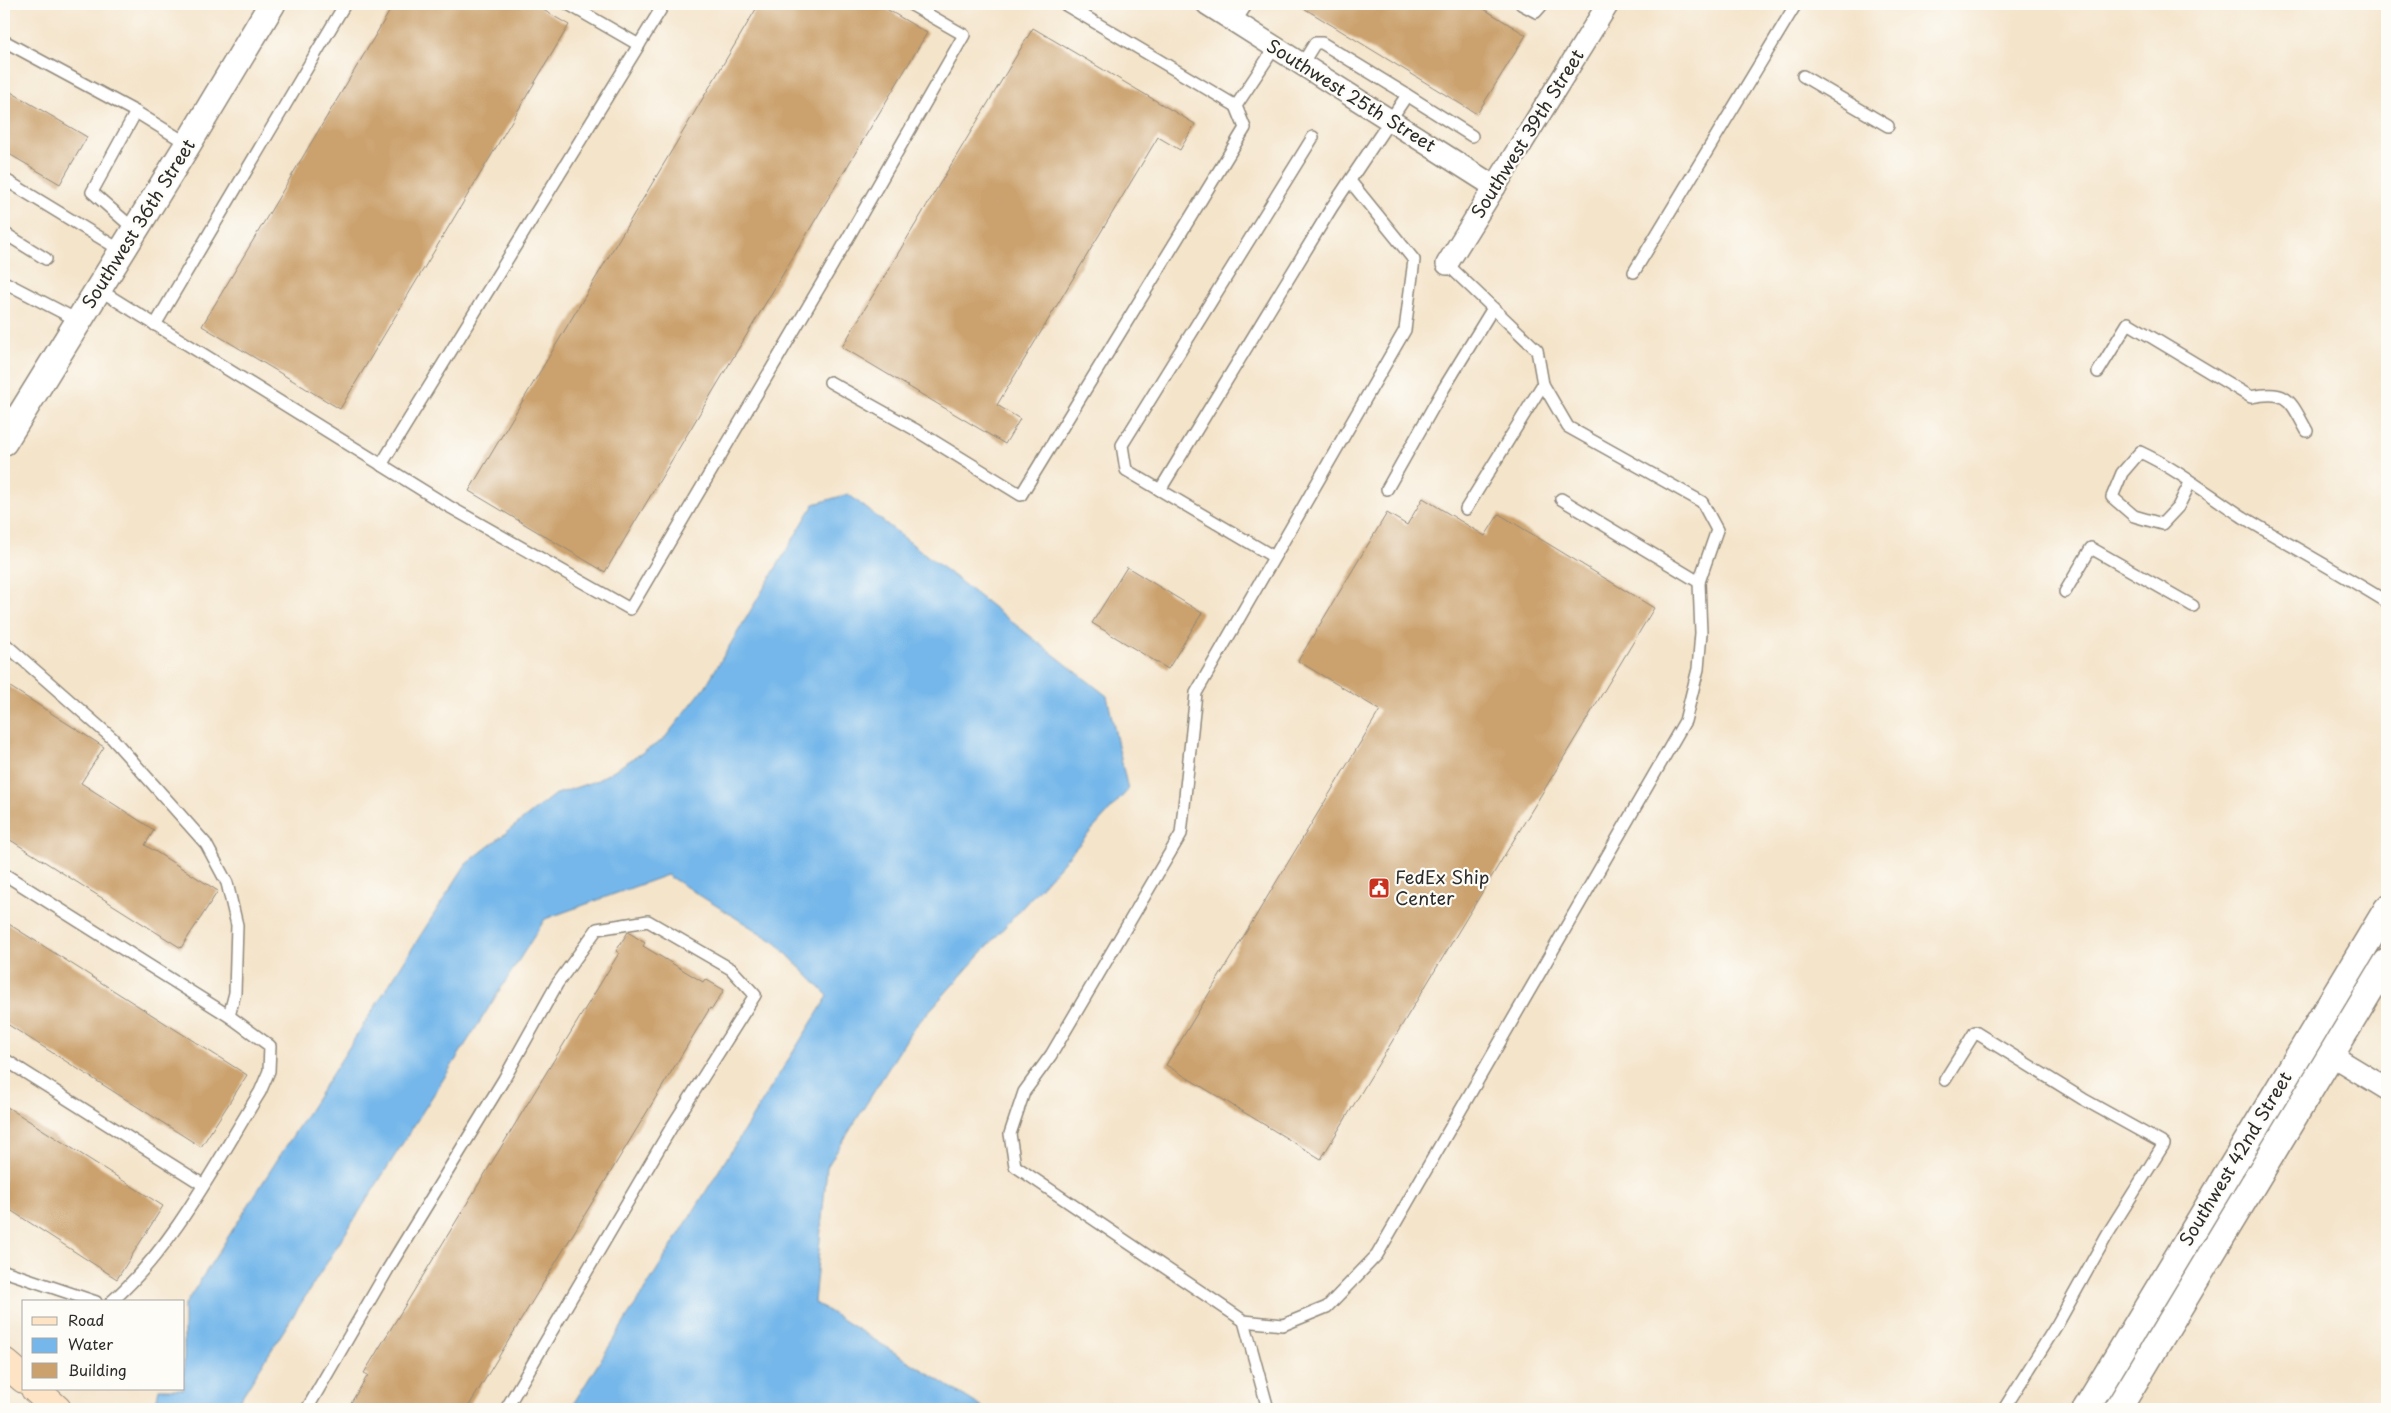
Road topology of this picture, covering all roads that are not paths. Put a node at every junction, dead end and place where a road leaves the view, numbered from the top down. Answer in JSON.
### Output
{"nodes":[{"id":1,"x":272,"y":4,"type":"edge"},
{"id":2,"x":345,"y":4,"type":"edge"},
{"id":3,"x":568,"y":4,"type":"edge"},
{"id":4,"x":664,"y":4,"type":"edge"},
{"id":5,"x":910,"y":4,"type":"edge"},
{"id":6,"x":1064,"y":4,"type":"edge"},
{"id":7,"x":1207,"y":4,"type":"edge"},
{"id":8,"x":1247,"y":4,"type":"edge"},
{"id":9,"x":1521,"y":4,"type":"edge"},
{"id":10,"x":1544,"y":4,"type":"edge"},
{"id":11,"x":1608,"y":4,"type":"edge"},
{"id":12,"x":1796,"y":4,"type":"edge"},
{"id":13,"x":1235,"y":22,"type":"junction"},
{"id":14,"x":4,"y":41,"type":"edge"},
{"id":15,"x":639,"y":44,"type":"junction"},
{"id":16,"x":1275,"y":47,"type":"junction"},
{"id":17,"x":1302,"y":64,"type":"junction"},
{"id":18,"x":1803,"y":76,"type":"dead end"},
{"id":19,"x":1407,"y":95,"type":"junction"},
{"id":20,"x":1236,"y":106,"type":"junction"},
{"id":21,"x":136,"y":112,"type":"junction"},
{"id":22,"x":1391,"y":120,"type":"junction"},
{"id":23,"x":1888,"y":126,"type":"dead end"},
{"id":24,"x":1472,"y":136,"type":"dead end"},
{"id":25,"x":1313,"y":137,"type":"dead end"},
{"id":26,"x":188,"y":144,"type":"junction"},
{"id":27,"x":4,"y":179,"type":"edge"},
{"id":28,"x":1350,"y":181,"type":"junction"},
{"id":29,"x":1495,"y":187,"type":"junction"},
{"id":30,"x":136,"y":230,"type":"junction"},
{"id":31,"x":4,"y":233,"type":"edge"},
{"id":32,"x":122,"y":251,"type":"junction"},
{"id":33,"x":46,"y":259,"type":"dead end"},
{"id":34,"x":1447,"y":264,"type":"joint"},
{"id":35,"x":1634,"y":272,"type":"dead end"},
{"id":36,"x":4,"y":282,"type":"edge"},
{"id":37,"x":98,"y":289,"type":"junction"},
{"id":38,"x":1493,"y":308,"type":"junction"},
{"id":39,"x":79,"y":321,"type":"junction"},
{"id":40,"x":155,"y":326,"type":"junction"},
{"id":41,"x":2098,"y":372,"type":"dead end"},
{"id":42,"x":830,"y":382,"type":"dead end"},
{"id":43,"x":1543,"y":384,"type":"junction"},
{"id":44,"x":2307,"y":431,"type":"dead end"},
{"id":45,"x":4,"y":442,"type":"edge"},
{"id":46,"x":381,"y":465,"type":"junction"},
{"id":47,"x":2190,"y":484,"type":"junction"},
{"id":48,"x":1387,"y":489,"type":"dead end"},
{"id":49,"x":1160,"y":490,"type":"junction"},
{"id":50,"x":1561,"y":499,"type":"dead end"},
{"id":51,"x":1466,"y":509,"type":"dead end"},
{"id":52,"x":1274,"y":557,"type":"junction"},
{"id":53,"x":1699,"y":582,"type":"junction"},
{"id":54,"x":2065,"y":592,"type":"dead end"},
{"id":55,"x":2387,"y":602,"type":"edge"},
{"id":56,"x":2193,"y":606,"type":"dead end"},
{"id":57,"x":4,"y":643,"type":"edge"},
{"id":58,"x":4,"y":874,"type":"edge"},
{"id":59,"x":2387,"y":909,"type":"edge"},
{"id":60,"x":2387,"y":962,"type":"edge"},
{"id":61,"x":229,"y":1016,"type":"junction"},
{"id":62,"x":2331,"y":1055,"type":"junction"},
{"id":63,"x":4,"y":1059,"type":"edge"},
{"id":64,"x":1945,"y":1080,"type":"dead end"},
{"id":65,"x":2387,"y":1089,"type":"edge"},
{"id":66,"x":2227,"y":1174,"type":"junction"},
{"id":67,"x":202,"y":1184,"type":"junction"},
{"id":68,"x":2219,"y":1240,"type":"junction"},
{"id":69,"x":4,"y":1271,"type":"edge"},
{"id":70,"x":90,"y":1300,"type":"edge"},
{"id":71,"x":113,"y":1300,"type":"edge"},
{"id":72,"x":1244,"y":1322,"type":"junction"},
{"id":73,"x":37,"y":1390,"type":"edge"},
{"id":74,"x":57,"y":1409,"type":"edge"},
{"id":75,"x":307,"y":1409,"type":"edge"},
{"id":76,"x":506,"y":1409,"type":"edge"},
{"id":77,"x":1268,"y":1409,"type":"edge"},
{"id":78,"x":2004,"y":1409,"type":"edge"},
{"id":79,"x":2086,"y":1409,"type":"edge"},
{"id":80,"x":2118,"y":1409,"type":"edge"}],
"edges":[{"from":1,"to":26,"type":"street","name":"Southwest 36th Street"},
{"from":2,"to":40,"type":"lane"},
{"from":3,"to":15,"type":"lane"},
{"from":4,"to":15,"type":"lane"},
{"from":5,"to":46,"type":"lane"},
{"from":6,"to":20,"type":"lane"},
{"from":7,"to":13,"type":"street","name":"Southwest 25th Street"},
{"from":8,"to":13,"type":"lane"},
{"from":9,"to":10,"type":"lane"},
{"from":11,"to":29,"type":"street","name":"Southwest 39th Street"},
{"from":12,"to":35,"type":"lane"},
{"from":13,"to":16,"type":"street","name":"Southwest 25th Street"},
{"from":14,"to":21,"type":"lane"},
{"from":15,"to":46,"type":"lane"},
{"from":16,"to":17,"type":"street","name":"Southwest 25th Street"},
{"from":16,"to":20,"type":"lane"},
{"from":17,"to":19,"type":"lane"},
{"from":17,"to":22,"type":"street","name":"Southwest 25th Street"},
{"from":18,"to":23,"type":"lane"},
{"from":19,"to":22,"type":"lane"},
{"from":19,"to":24,"type":"lane"},
{"from":20,"to":42,"type":"lane"},
{"from":21,"to":26,"type":"lane"},
{"from":21,"to":30,"type":"lane"},
{"from":22,"to":28,"type":"lane"},
{"from":22,"to":29,"type":"street","name":"Southwest 25th Street"},
{"from":25,"to":49,"type":"lane"},
{"from":26,"to":30,"type":"street","name":"Southwest 36th Street"},
{"from":27,"to":32,"type":"lane"},
{"from":28,"to":49,"type":"lane"},
{"from":28,"to":52,"type":"lane"},
{"from":29,"to":34,"type":"street","name":"Southwest 39th Street"},
{"from":30,"to":32,"type":"street","name":"Southwest 36th Street"},
{"from":31,"to":33,"type":"lane"},
{"from":32,"to":37,"type":"street","name":"Southwest 36th Street"},
{"from":34,"to":38,"type":"lane"},
{"from":36,"to":39,"type":"lane"},
{"from":37,"to":39,"type":"street","name":"Southwest 36th Street"},
{"from":37,"to":40,"type":"lane"},
{"from":38,"to":43,"type":"lane"},
{"from":38,"to":48,"type":"lane"},
{"from":39,"to":45,"type":"street","name":"Southwest 36th Street"},
{"from":40,"to":46,"type":"lane"},
{"from":41,"to":44,"type":"lane"},
{"from":43,"to":51,"type":"lane"},
{"from":43,"to":53,"type":"lane"},
{"from":47,"to":47,"type":"lane"},
{"from":47,"to":55,"type":"lane"},
{"from":49,"to":52,"type":"lane"},
{"from":50,"to":53,"type":"lane"},
{"from":52,"to":72,"type":"lane"},
{"from":53,"to":72,"type":"lane"},
{"from":54,"to":56,"type":"lane"},
{"from":57,"to":61,"type":"lane"},
{"from":58,"to":61,"type":"lane"},
{"from":59,"to":66,"type":"street","name":"Southwest 42nd Street"},
{"from":60,"to":62,"type":"street","name":"Southwest 42nd Street"},
{"from":61,"to":67,"type":"lane"},
{"from":62,"to":65,"type":"street"},
{"from":62,"to":68,"type":"street","name":"Southwest 42nd Street"},
{"from":63,"to":67,"type":"lane"},
{"from":64,"to":78,"type":"lane"},
{"from":66,"to":68,"type":"street"},
{"from":66,"to":79,"type":"street","name":"Southwest 42nd Street"},
{"from":67,"to":71,"type":"lane"},
{"from":68,"to":80,"type":"street","name":"Southwest 42nd Street"},
{"from":69,"to":70,"type":"lane"},
{"from":72,"to":77,"type":"lane"},
{"from":73,"to":74,"type":"main road"},
{"from":75,"to":76,"type":"lane"}]}
